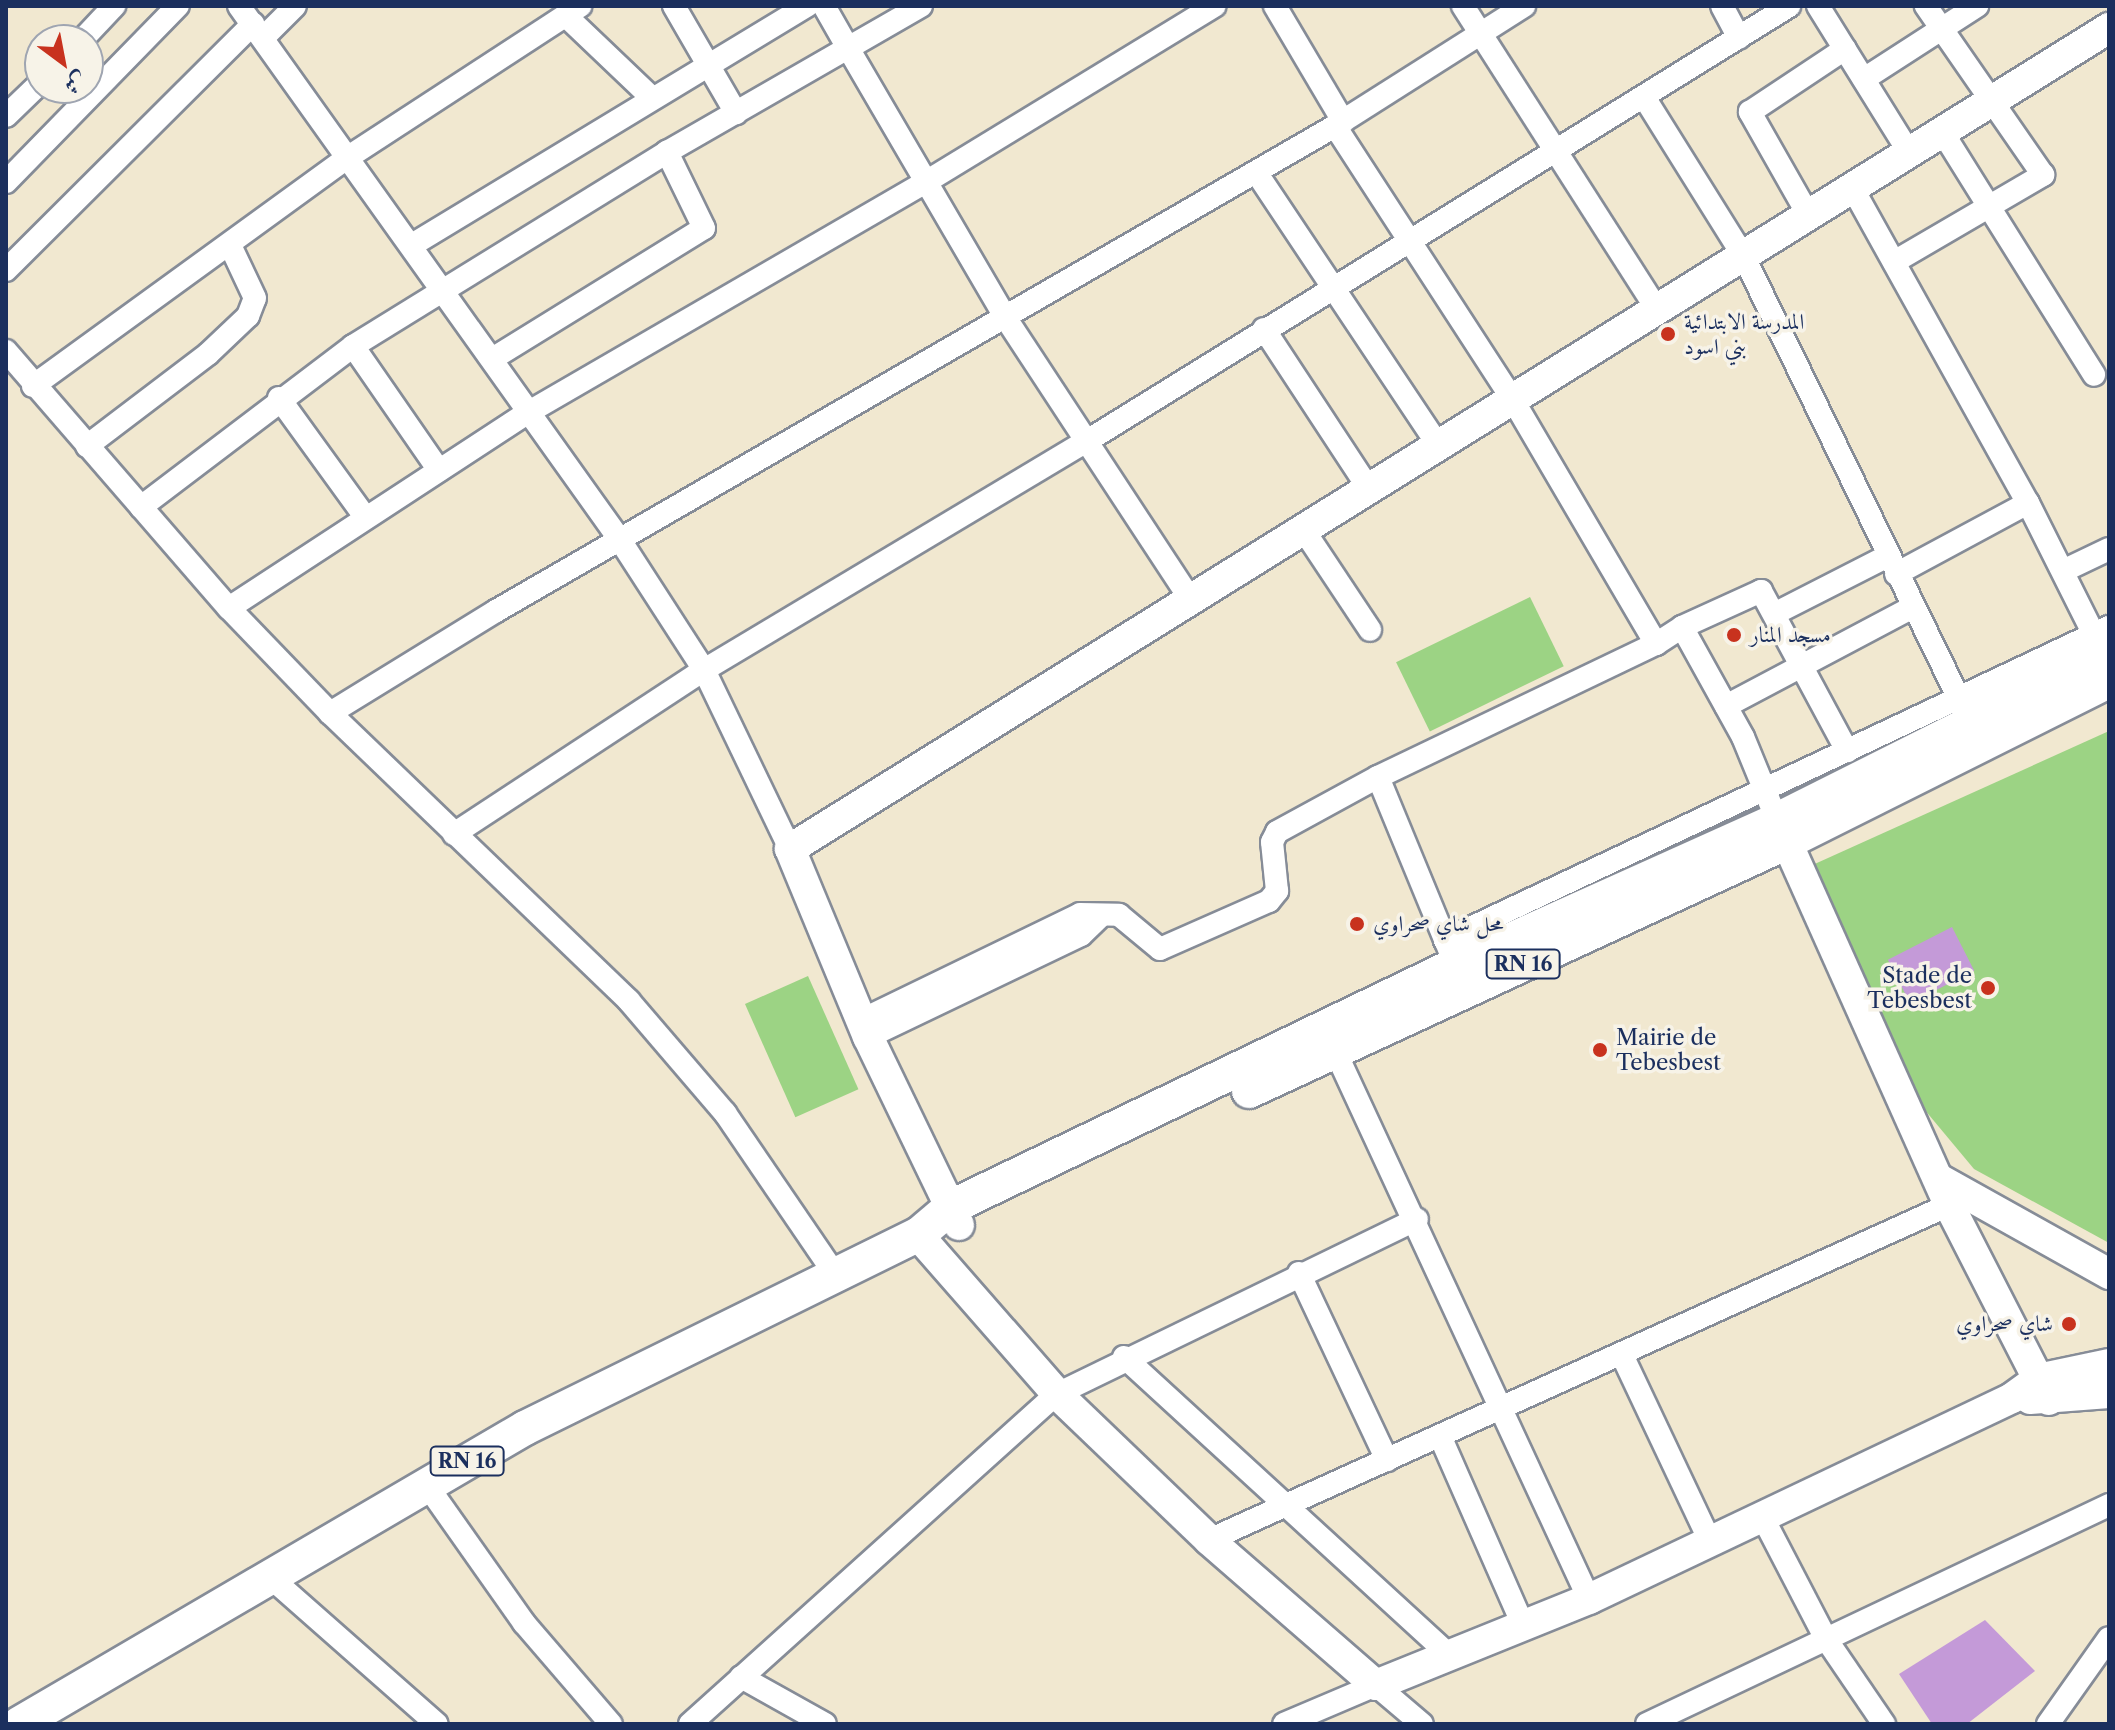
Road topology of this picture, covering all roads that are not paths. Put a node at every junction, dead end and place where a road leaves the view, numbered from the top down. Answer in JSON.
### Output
{"nodes":[{"id":1,"x":114,"y":6,"type":"edge"},
{"id":2,"x":178,"y":6,"type":"edge"},
{"id":3,"x":295,"y":6,"type":"edge"},
{"id":4,"x":674,"y":6,"type":"edge"},
{"id":5,"x":807,"y":6,"type":"edge"},
{"id":6,"x":824,"y":6,"type":"edge"},
{"id":7,"x":921,"y":6,"type":"edge"},
{"id":8,"x":1214,"y":6,"type":"edge"},
{"id":9,"x":1275,"y":6,"type":"edge"},
{"id":10,"x":1463,"y":6,"type":"edge"},
{"id":11,"x":1524,"y":6,"type":"edge"},
{"id":12,"x":1722,"y":6,"type":"edge"},
{"id":13,"x":1789,"y":6,"type":"edge"},
{"id":14,"x":1818,"y":6,"type":"edge"},
{"id":15,"x":1926,"y":6,"type":"edge"},
{"id":16,"x":1977,"y":6,"type":"edge"},
{"id":17,"x":573,"y":11,"type":"edge"},
{"id":18,"x":252,"y":23,"type":"edge"},
{"id":19,"x":97,"y":24,"type":"edge"},
{"id":20,"x":2109,"y":28,"type":"edge"},
{"id":21,"x":1939,"y":29,"type":"junction"},
{"id":22,"x":1479,"y":33,"type":"junction"},
{"id":23,"x":1739,"y":38,"type":"junction"},
{"id":24,"x":848,"y":48,"type":"junction"},
{"id":25,"x":1845,"y":49,"type":"junction"},
{"id":26,"x":708,"y":63,"type":"junction"},
{"id":27,"x":1864,"y":79,"type":"junction"},
{"id":28,"x":24,"y":97,"type":"edge"},
{"id":29,"x":651,"y":97,"type":"junction"},
{"id":30,"x":1644,"y":97,"type":"junction"},
{"id":31,"x":1992,"y":102,"type":"junction"},
{"id":32,"x":7,"y":112,"type":"edge"},
{"id":33,"x":736,"y":113,"type":"junction"},
{"id":34,"x":1339,"y":124,"type":"junction"},
{"id":35,"x":1943,"y":133,"type":"junction"},
{"id":36,"x":667,"y":152,"type":"junction"},
{"id":37,"x":1555,"y":153,"type":"junction"},
{"id":38,"x":1910,"y":154,"type":"junction"},
{"id":39,"x":350,"y":156,"type":"junction"},
{"id":40,"x":1256,"y":172,"type":"junction"},
{"id":41,"x":6,"y":182,"type":"edge"},
{"id":42,"x":926,"y":182,"type":"junction"},
{"id":43,"x":1853,"y":189,"type":"junction"},
{"id":44,"x":1992,"y":206,"type":"junction"},
{"id":45,"x":1809,"y":216,"type":"junction"},
{"id":46,"x":1408,"y":240,"type":"junction"},
{"id":47,"x":230,"y":245,"type":"junction"},
{"id":48,"x":412,"y":245,"type":"junction"},
{"id":49,"x":1744,"y":257,"type":"junction"},
{"id":50,"x":1894,"y":262,"type":"junction"},
{"id":51,"x":6,"y":270,"type":"edge"},
{"id":52,"x":1335,"y":284,"type":"junction"},
{"id":53,"x":443,"y":289,"type":"junction"},
{"id":54,"x":1657,"y":309,"type":"junction"},
{"id":55,"x":1005,"y":317,"type":"junction"},
{"id":56,"x":1264,"y":329,"type":"junction"},
{"id":57,"x":353,"y":346,"type":"junction"},
{"id":58,"x":6,"y":351,"type":"edge"},
{"id":59,"x":492,"y":359,"type":"junction"},
{"id":60,"x":2094,"y":375,"type":"dead end"},
{"id":61,"x":33,"y":386,"type":"junction"},
{"id":62,"x":279,"y":398,"type":"junction"},
{"id":63,"x":1513,"y":400,"type":"junction"},
{"id":64,"x":529,"y":412,"type":"junction"},
{"id":65,"x":1087,"y":441,"type":"junction"},
{"id":66,"x":87,"y":446,"type":"junction"},
{"id":67,"x":1439,"y":446,"type":"junction"},
{"id":68,"x":439,"y":470,"type":"junction"},
{"id":69,"x":1369,"y":489,"type":"junction"},
{"id":70,"x":2028,"y":503,"type":"junction"},
{"id":71,"x":141,"y":507,"type":"junction"},
{"id":72,"x":366,"y":518,"type":"junction"},
{"id":73,"x":1303,"y":529,"type":"junction"},
{"id":74,"x":620,"y":540,"type":"junction"},
{"id":75,"x":2109,"y":549,"type":"edge"},
{"id":76,"x":1891,"y":565,"type":"junction"},
{"id":77,"x":2063,"y":571,"type":"junction"},
{"id":78,"x":1190,"y":599,"type":"junction"},
{"id":79,"x":1913,"y":607,"type":"junction"},
{"id":80,"x":229,"y":608,"type":"junction"},
{"id":81,"x":1776,"y":613,"type":"junction"},
{"id":82,"x":1682,"y":627,"type":"junction"},
{"id":83,"x":1370,"y":630,"type":"dead end"},
{"id":84,"x":1656,"y":644,"type":"junction"},
{"id":85,"x":2106,"y":653,"type":"edge"},
{"id":86,"x":1803,"y":663,"type":"junction"},
{"id":87,"x":704,"y":670,"type":"junction"},
{"id":88,"x":1726,"y":706,"type":"junction"},
{"id":89,"x":1964,"y":710,"type":"junction"},
{"id":90,"x":330,"y":713,"type":"junction"},
{"id":91,"x":1847,"y":751,"type":"junction"},
{"id":92,"x":1378,"y":777,"type":"junction"},
{"id":93,"x":1776,"y":818,"type":"junction"},
{"id":94,"x":454,"y":834,"type":"junction"},
{"id":95,"x":790,"y":849,"type":"junction"},
{"id":96,"x":1456,"y":965,"type":"junction"},
{"id":97,"x":865,"y":1029,"type":"junction"},
{"id":98,"x":1330,"y":1040,"type":"junction"},
{"id":99,"x":1945,"y":1192,"type":"junction"},
{"id":100,"x":1417,"y":1219,"type":"junction"},
{"id":101,"x":940,"y":1224,"type":"junction"},
{"id":102,"x":1299,"y":1273,"type":"junction"},
{"id":103,"x":2109,"y":1274,"type":"edge"},
{"id":104,"x":837,"y":1277,"type":"junction"},
{"id":105,"x":1622,"y":1355,"type":"junction"},
{"id":106,"x":1124,"y":1357,"type":"junction"},
{"id":107,"x":2109,"y":1364,"type":"edge"},
{"id":108,"x":2043,"y":1390,"type":"junction"},
{"id":109,"x":2109,"y":1393,"type":"edge"},
{"id":110,"x":1057,"y":1394,"type":"junction"},
{"id":111,"x":1499,"y":1409,"type":"junction"},
{"id":112,"x":1440,"y":1436,"type":"junction"},
{"id":113,"x":1387,"y":1460,"type":"junction"},
{"id":114,"x":426,"y":1484,"type":"junction"},
{"id":115,"x":1283,"y":1507,"type":"junction"},
{"id":116,"x":2106,"y":1510,"type":"edge"},
{"id":117,"x":1762,"y":1516,"type":"junction"},
{"id":118,"x":1209,"y":1540,"type":"junction"},
{"id":119,"x":1710,"y":1541,"type":"junction"},
{"id":120,"x":270,"y":1577,"type":"junction"},
{"id":121,"x":1589,"y":1599,"type":"junction"},
{"id":122,"x":1523,"y":1625,"type":"junction"},
{"id":123,"x":2109,"y":1638,"type":"edge"},
{"id":124,"x":1826,"y":1639,"type":"junction"},
{"id":125,"x":1448,"y":1654,"type":"junction"},
{"id":126,"x":741,"y":1677,"type":"junction"},
{"id":127,"x":1376,"y":1685,"type":"junction"},
{"id":128,"x":1653,"y":1723,"type":"edge"},
{"id":129,"x":19,"y":1724,"type":"edge"},
{"id":130,"x":437,"y":1724,"type":"edge"},
{"id":131,"x":611,"y":1724,"type":"edge"},
{"id":132,"x":690,"y":1724,"type":"edge"},
{"id":133,"x":825,"y":1724,"type":"edge"},
{"id":134,"x":1284,"y":1724,"type":"edge"},
{"id":135,"x":1422,"y":1724,"type":"edge"},
{"id":136,"x":1884,"y":1724,"type":"edge"},
{"id":137,"x":2048,"y":1724,"type":"edge"}],
"edges":[{"from":1,"to":19,"type":"street"},
{"from":2,"to":41,"type":"street"},
{"from":3,"to":18,"type":"street"},
{"from":4,"to":26,"type":"street"},
{"from":5,"to":26,"type":"street"},
{"from":6,"to":24,"type":"street"},
{"from":7,"to":24,"type":"street"},
{"from":8,"to":42,"type":"street"},
{"from":9,"to":34,"type":"street"},
{"from":10,"to":22,"type":"street"},
{"from":11,"to":22,"type":"street"},
{"from":12,"to":23,"type":"street"},
{"from":13,"to":23,"type":"street"},
{"from":14,"to":25,"type":"street"},
{"from":15,"to":21,"type":"street"},
{"from":16,"to":21,"type":"street"},
{"from":17,"to":29,"type":"street"},
{"from":17,"to":39,"type":"street"},
{"from":18,"to":39,"type":"street"},
{"from":18,"to":51,"type":"street"},
{"from":20,"to":31,"type":"street"},
{"from":21,"to":27,"type":"street"},
{"from":21,"to":31,"type":"street"},
{"from":22,"to":34,"type":"street"},
{"from":22,"to":37,"type":"street"},
{"from":23,"to":30,"type":"street"},
{"from":24,"to":33,"type":"street"},
{"from":24,"to":42,"type":"street"},
{"from":25,"to":27,"type":"street"},
{"from":25,"to":45,"type":"street"},
{"from":26,"to":29,"type":"street"},
{"from":26,"to":33,"type":"street"},
{"from":27,"to":38,"type":"street"},
{"from":28,"to":32,"type":"street"},
{"from":29,"to":48,"type":"street"},
{"from":30,"to":37,"type":"street"},
{"from":30,"to":49,"type":"street"},
{"from":31,"to":35,"type":"street"},
{"from":31,"to":44,"type":"street"},
{"from":33,"to":36,"type":"street"},
{"from":34,"to":40,"type":"street"},
{"from":34,"to":46,"type":"street"},
{"from":35,"to":38,"type":"street"},
{"from":35,"to":44,"type":"street"},
{"from":36,"to":53,"type":"street"},
{"from":36,"to":59,"type":"street"},
{"from":37,"to":46,"type":"street"},
{"from":37,"to":54,"type":"street"},
{"from":38,"to":43,"type":"street"},
{"from":39,"to":47,"type":"street"},
{"from":39,"to":48,"type":"street"},
{"from":40,"to":52,"type":"street"},
{"from":40,"to":55,"type":"street"},
{"from":42,"to":55,"type":"street"},
{"from":42,"to":64,"type":"street"},
{"from":43,"to":45,"type":"street"},
{"from":43,"to":50,"type":"street"},
{"from":44,"to":50,"type":"street"},
{"from":44,"to":60,"type":"street"},
{"from":45,"to":49,"type":"street"},
{"from":46,"to":52,"type":"street"},
{"from":46,"to":63,"type":"street"},
{"from":47,"to":61,"type":"street"},
{"from":47,"to":66,"type":"street"},
{"from":48,"to":53,"type":"street"},
{"from":49,"to":54,"type":"street"},
{"from":49,"to":76,"type":"street"},
{"from":50,"to":70,"type":"street"},
{"from":52,"to":56,"type":"street"},
{"from":52,"to":67,"type":"street"},
{"from":53,"to":57,"type":"street"},
{"from":53,"to":59,"type":"street"},
{"from":54,"to":63,"type":"street"},
{"from":55,"to":65,"type":"street"},
{"from":55,"to":74,"type":"street"},
{"from":56,"to":65,"type":"street"},
{"from":56,"to":69,"type":"street"},
{"from":57,"to":62,"type":"street"},
{"from":57,"to":68,"type":"street"},
{"from":58,"to":61,"type":"street"},
{"from":59,"to":64,"type":"street"},
{"from":61,"to":66,"type":"street"},
{"from":62,"to":71,"type":"street"},
{"from":62,"to":72,"type":"street"},
{"from":63,"to":67,"type":"street"},
{"from":63,"to":84,"type":"street"},
{"from":64,"to":68,"type":"street"},
{"from":64,"to":74,"type":"street"},
{"from":65,"to":78,"type":"street"},
{"from":65,"to":87,"type":"street"},
{"from":66,"to":71,"type":"street"},
{"from":67,"to":69,"type":"street"},
{"from":68,"to":72,"type":"street"},
{"from":69,"to":73,"type":"street"},
{"from":70,"to":76,"type":"street"},
{"from":70,"to":77,"type":"street"},
{"from":71,"to":80,"type":"street"},
{"from":72,"to":80,"type":"street"},
{"from":73,"to":78,"type":"street"},
{"from":73,"to":83,"type":"street"},
{"from":74,"to":87,"type":"street"},
{"from":74,"to":90,"type":"street"},
{"from":75,"to":77,"type":"street"},
{"from":76,"to":79,"type":"street"},
{"from":76,"to":81,"type":"street"},
{"from":77,"to":85,"type":"street"},
{"from":78,"to":95,"type":"street"},
{"from":79,"to":86,"type":"street"},
{"from":79,"to":89,"type":"street"},
{"from":80,"to":90,"type":"street"},
{"from":81,"to":82,"type":"street"},
{"from":81,"to":86,"type":"street"},
{"from":82,"to":84,"type":"street"},
{"from":82,"to":88,"type":"street"},
{"from":84,"to":92,"type":"street"},
{"from":85,"to":89,"type":"main road","number":"RN 16"},
{"from":85,"to":93,"type":"main road","number":"RN 16"},
{"from":86,"to":88,"type":"street"},
{"from":86,"to":91,"type":"street"},
{"from":87,"to":94,"type":"street"},
{"from":87,"to":95,"type":"street"},
{"from":88,"to":93,"type":"street"},
{"from":89,"to":91,"type":"street"},
{"from":89,"to":93,"type":"main road","number":"RN 16"},
{"from":90,"to":94,"type":"street"},
{"from":91,"to":93,"type":"street"},
{"from":92,"to":96,"type":"street"},
{"from":92,"to":97,"type":"street"},
{"from":93,"to":96,"type":"street"},
{"from":93,"to":96,"type":"main road","number":"RN 16"},
{"from":93,"to":99,"type":"street"},
{"from":94,"to":104,"type":"street"},
{"from":95,"to":97,"type":"street"},
{"from":96,"to":98,"type":"main road","number":"RN 16"},
{"from":97,"to":101,"type":"street"},
{"from":98,"to":100,"type":"street"},
{"from":98,"to":101,"type":"main road","number":"RN 16"},
{"from":99,"to":103,"type":"street"},
{"from":99,"to":105,"type":"street"},
{"from":99,"to":108,"type":"street"},
{"from":100,"to":102,"type":"street"},
{"from":100,"to":111,"type":"street"},
{"from":101,"to":104,"type":"main road","number":"RN 16"},
{"from":101,"to":110,"type":"street"},
{"from":102,"to":106,"type":"street"},
{"from":102,"to":113,"type":"street"},
{"from":104,"to":114,"type":"main road","number":"RN 16"},
{"from":105,"to":111,"type":"street"},
{"from":105,"to":119,"type":"street"},
{"from":106,"to":110,"type":"street"},
{"from":106,"to":115,"type":"street"},
{"from":107,"to":108,"type":"street"},
{"from":108,"to":109,"type":"street"},
{"from":108,"to":117,"type":"street"},
{"from":110,"to":118,"type":"street"},
{"from":110,"to":126,"type":"street"},
{"from":111,"to":112,"type":"street"},
{"from":111,"to":121,"type":"street"},
{"from":112,"to":113,"type":"street"},
{"from":112,"to":122,"type":"street"},
{"from":113,"to":115,"type":"street"},
{"from":114,"to":120,"type":"main road","number":"RN 16"},
{"from":114,"to":131,"type":"street"},
{"from":115,"to":118,"type":"street"},
{"from":115,"to":125,"type":"street"},
{"from":116,"to":124,"type":"street"},
{"from":117,"to":119,"type":"street"},
{"from":117,"to":124,"type":"street"},
{"from":118,"to":127,"type":"street"},
{"from":119,"to":121,"type":"street"},
{"from":120,"to":129,"type":"main road","number":"RN 16"},
{"from":120,"to":130,"type":"street"},
{"from":121,"to":122,"type":"street"},
{"from":122,"to":125,"type":"street"},
{"from":123,"to":137,"type":"street"},
{"from":124,"to":128,"type":"street"},
{"from":124,"to":136,"type":"street"},
{"from":125,"to":127,"type":"street"},
{"from":126,"to":132,"type":"street"},
{"from":126,"to":133,"type":"street"},
{"from":127,"to":134,"type":"street"},
{"from":127,"to":135,"type":"street"}]}
